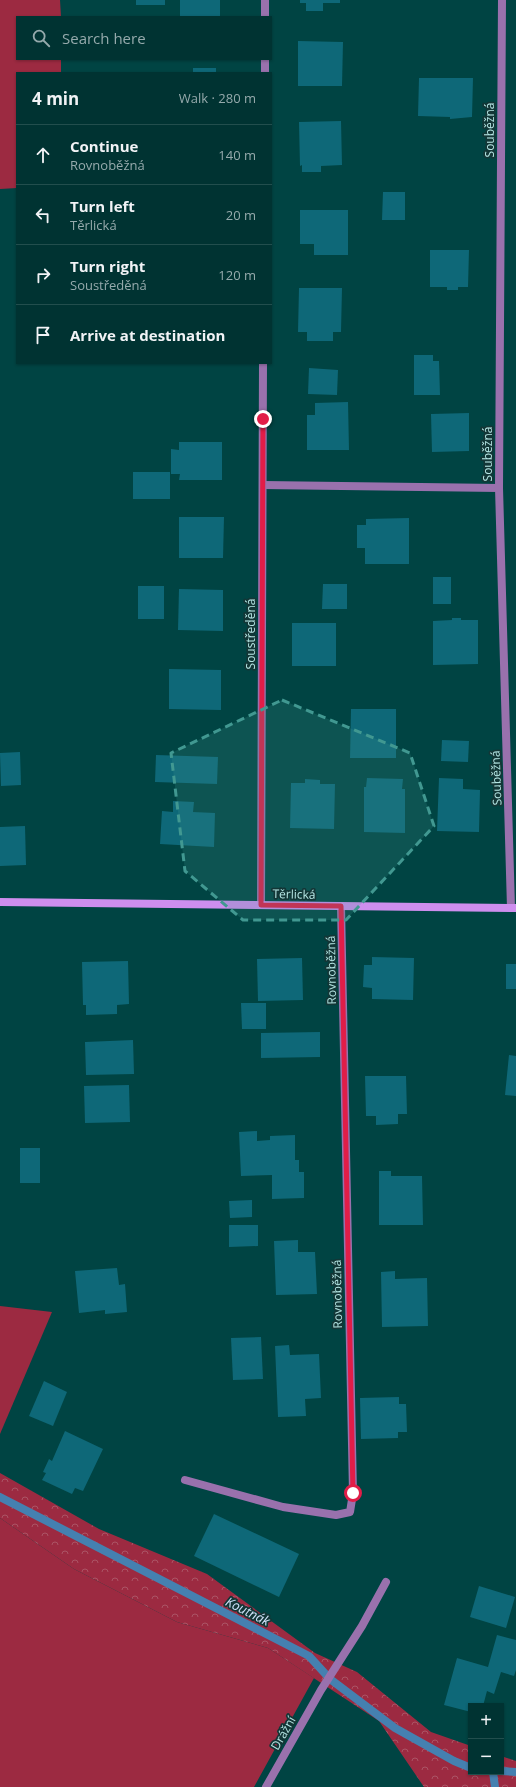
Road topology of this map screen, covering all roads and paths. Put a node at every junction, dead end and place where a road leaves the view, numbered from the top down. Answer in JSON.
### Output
{"nodes":[{"id":1,"x":265,"y":0,"type":"edge"},
{"id":2,"x":502,"y":0,"type":"edge"},
{"id":3,"x":265,"y":16,"type":"edge"},
{"id":4,"x":265,"y":60,"type":"edge"},
{"id":5,"x":265,"y":72,"type":"edge"},
{"id":6,"x":264,"y":364,"type":"edge"},
{"id":7,"x":263,"y":485,"type":"junction"},
{"id":8,"x":499,"y":488,"type":"junction"},
{"id":9,"x":0,"y":902,"type":"edge"},
{"id":10,"x":261,"y":905,"type":"junction"},
{"id":11,"x":341,"y":906,"type":"junction"},
{"id":12,"x":514,"y":908,"type":"edge"},
{"id":13,"x":185,"y":1480,"type":"dead end"},
{"id":14,"x":386,"y":1582,"type":"dead end"},
{"id":15,"x":266,"y":1787,"type":"edge"}],
"edges":[{"from":1,"to":3,"type":"street"},
{"from":2,"to":8,"type":"street","name":"Souběžná"},
{"from":4,"to":5,"type":"street"},
{"from":6,"to":7,"type":"street","name":"Soustředěná"},
{"from":7,"to":8,"type":"street"},
{"from":7,"to":10,"type":"street","name":"Soustředěná"},
{"from":8,"to":12,"type":"street","name":"Souběžná"},
{"from":9,"to":10,"type":"main road","name":"Těrlická"},
{"from":10,"to":11,"type":"main road","name":"Těrlická"},
{"from":11,"to":12,"type":"main road","name":"Těrlická"},
{"from":11,"to":13,"type":"street","name":"Rovnoběžná"},
{"from":14,"to":15,"type":"street","name":"Drážní"}]}
